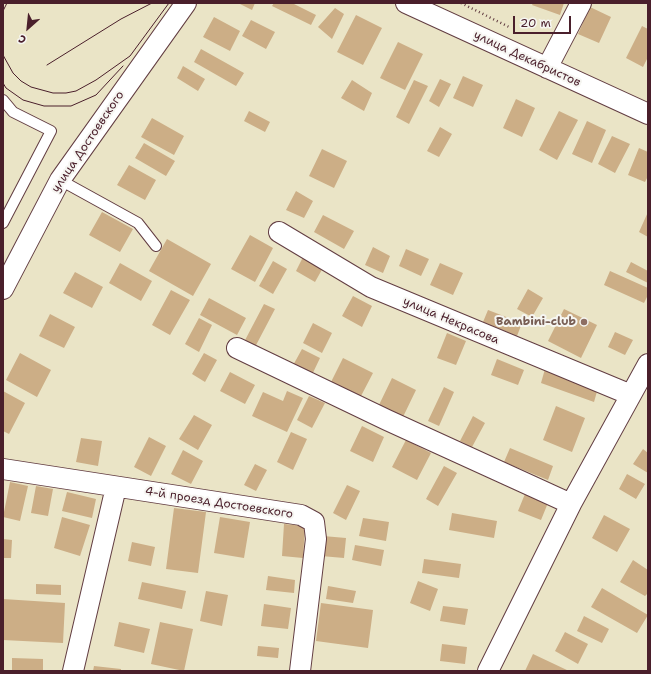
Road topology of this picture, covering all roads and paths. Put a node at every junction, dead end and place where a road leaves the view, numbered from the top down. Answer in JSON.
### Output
{"nodes":[{"id":1,"x":186,"y":3,"type":"edge"},
{"id":2,"x":406,"y":3,"type":"edge"},
{"id":3,"x":580,"y":3,"type":"edge"},
{"id":4,"x":547,"y":68,"type":"junction"},
{"id":5,"x":3,"y":100,"type":"edge"},
{"id":6,"x":648,"y":114,"type":"edge"},
{"id":7,"x":60,"y":180,"type":"junction"},
{"id":8,"x":3,"y":224,"type":"edge"},
{"id":9,"x":279,"y":232,"type":"dead end"},
{"id":10,"x":156,"y":246,"type":"dead end"},
{"id":11,"x":3,"y":289,"type":"edge"},
{"id":12,"x":237,"y":348,"type":"dead end"},
{"id":13,"x":648,"y":364,"type":"edge"},
{"id":14,"x":631,"y":395,"type":"junction"},
{"id":15,"x":3,"y":469,"type":"edge"},
{"id":16,"x":116,"y":487,"type":"junction"},
{"id":17,"x":572,"y":504,"type":"junction"},
{"id":18,"x":73,"y":671,"type":"edge"},
{"id":19,"x":300,"y":671,"type":"edge"},
{"id":20,"x":488,"y":671,"type":"edge"}],
"edges":[{"from":1,"to":7,"type":"street","name":"улица Достоевского"},
{"from":2,"to":4,"type":"street","name":"улица Декабристов"},
{"from":3,"to":4,"type":"street"},
{"from":4,"to":6,"type":"street","name":"улица Декабристов"},
{"from":5,"to":8,"type":"lane"},
{"from":7,"to":10,"type":"lane"},
{"from":7,"to":11,"type":"street","name":"улица Достоевского"},
{"from":9,"to":14,"type":"street","name":"улица Некрасова"},
{"from":12,"to":17,"type":"street"},
{"from":13,"to":14,"type":"street"},
{"from":14,"to":17,"type":"street"},
{"from":15,"to":16,"type":"street","name":"4-й проезд Достоевского"},
{"from":16,"to":18,"type":"street"},
{"from":16,"to":19,"type":"street","name":"4-й проезд Достоевского"},
{"from":17,"to":20,"type":"street"}]}
